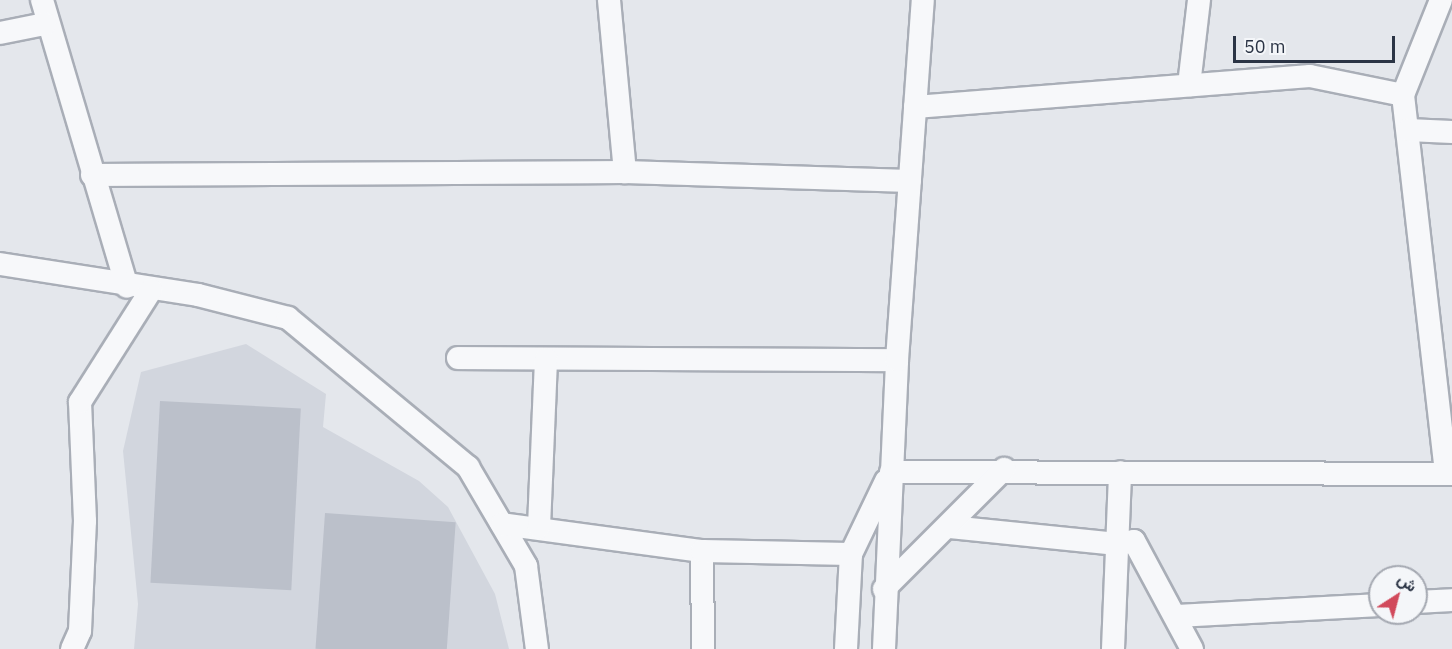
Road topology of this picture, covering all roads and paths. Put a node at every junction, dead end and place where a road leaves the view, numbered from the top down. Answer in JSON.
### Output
{"nodes":[{"id":1,"x":42,"y":0,"type":"edge"},
{"id":2,"x":609,"y":0,"type":"edge"},
{"id":3,"x":923,"y":0,"type":"edge"},
{"id":4,"x":1199,"y":0,"type":"edge"},
{"id":5,"x":1441,"y":0,"type":"edge"},
{"id":6,"x":45,"y":24,"type":"junction"},
{"id":7,"x":0,"y":33,"type":"edge"},
{"id":8,"x":1189,"y":85,"type":"junction"},
{"id":9,"x":1403,"y":95,"type":"junction"},
{"id":10,"x":915,"y":107,"type":"junction"},
{"id":11,"x":1408,"y":130,"type":"junction"},
{"id":12,"x":1452,"y":132,"type":"edge"},
{"id":13,"x":625,"y":171,"type":"junction"},
{"id":14,"x":92,"y":175,"type":"junction"},
{"id":15,"x":910,"y":181,"type":"junction"},
{"id":16,"x":0,"y":264,"type":"edge"},
{"id":17,"x":127,"y":287,"type":"junction"},
{"id":18,"x":151,"y":290,"type":"junction"},
{"id":19,"x":458,"y":358,"type":"dead end"},
{"id":20,"x":546,"y":359,"type":"junction"},
{"id":21,"x":897,"y":360,"type":"junction"},
{"id":22,"x":1004,"y":469,"type":"junction"},
{"id":23,"x":891,"y":472,"type":"junction"},
{"id":24,"x":1120,"y":472,"type":"junction"},
{"id":25,"x":1449,"y":474,"type":"edge"},
{"id":26,"x":502,"y":524,"type":"junction"},
{"id":27,"x":539,"y":527,"type":"junction"},
{"id":28,"x":950,"y":527,"type":"junction"},
{"id":29,"x":1117,"y":544,"type":"junction"},
{"id":30,"x":702,"y":551,"type":"junction"},
{"id":31,"x":851,"y":554,"type":"junction"},
{"id":32,"x":884,"y":589,"type":"junction"},
{"id":33,"x":1452,"y":600,"type":"edge"},
{"id":34,"x":1428,"y":602,"type":"edge"},
{"id":35,"x":1368,"y":606,"type":"edge"},
{"id":36,"x":1177,"y":616,"type":"junction"},
{"id":37,"x":72,"y":649,"type":"edge"},
{"id":38,"x":537,"y":649,"type":"edge"},
{"id":39,"x":703,"y":649,"type":"edge"},
{"id":40,"x":846,"y":649,"type":"edge"},
{"id":41,"x":884,"y":649,"type":"edge"},
{"id":42,"x":1113,"y":649,"type":"edge"},
{"id":43,"x":1192,"y":649,"type":"edge"}],
"edges":[{"from":1,"to":6,"type":"street"},
{"from":2,"to":13,"type":"street"},
{"from":3,"to":10,"type":"street"},
{"from":4,"to":8,"type":"street"},
{"from":5,"to":9,"type":"street"},
{"from":6,"to":7,"type":"street"},
{"from":6,"to":14,"type":"street"},
{"from":8,"to":9,"type":"street"},
{"from":8,"to":10,"type":"street"},
{"from":9,"to":11,"type":"street"},
{"from":10,"to":15,"type":"street"},
{"from":11,"to":12,"type":"street"},
{"from":11,"to":25,"type":"street"},
{"from":13,"to":14,"type":"street"},
{"from":13,"to":15,"type":"street"},
{"from":14,"to":17,"type":"street"},
{"from":15,"to":21,"type":"street"},
{"from":16,"to":17,"type":"street"},
{"from":17,"to":18,"type":"street"},
{"from":18,"to":26,"type":"street"},
{"from":18,"to":37,"type":"street"},
{"from":19,"to":20,"type":"street"},
{"from":20,"to":21,"type":"street"},
{"from":20,"to":27,"type":"street"},
{"from":21,"to":23,"type":"street"},
{"from":22,"to":23,"type":"street"},
{"from":22,"to":24,"type":"street"},
{"from":22,"to":28,"type":"street"},
{"from":23,"to":31,"type":"street"},
{"from":23,"to":32,"type":"street"},
{"from":24,"to":25,"type":"street"},
{"from":24,"to":29,"type":"street"},
{"from":26,"to":27,"type":"street"},
{"from":26,"to":38,"type":"street"},
{"from":27,"to":30,"type":"street"},
{"from":28,"to":29,"type":"street"},
{"from":28,"to":32,"type":"street"},
{"from":29,"to":36,"type":"street"},
{"from":29,"to":42,"type":"street"},
{"from":30,"to":31,"type":"street"},
{"from":30,"to":39,"type":"street"},
{"from":31,"to":40,"type":"street"},
{"from":32,"to":41,"type":"street"},
{"from":33,"to":34,"type":"street"},
{"from":35,"to":36,"type":"street"},
{"from":36,"to":43,"type":"street"}]}
